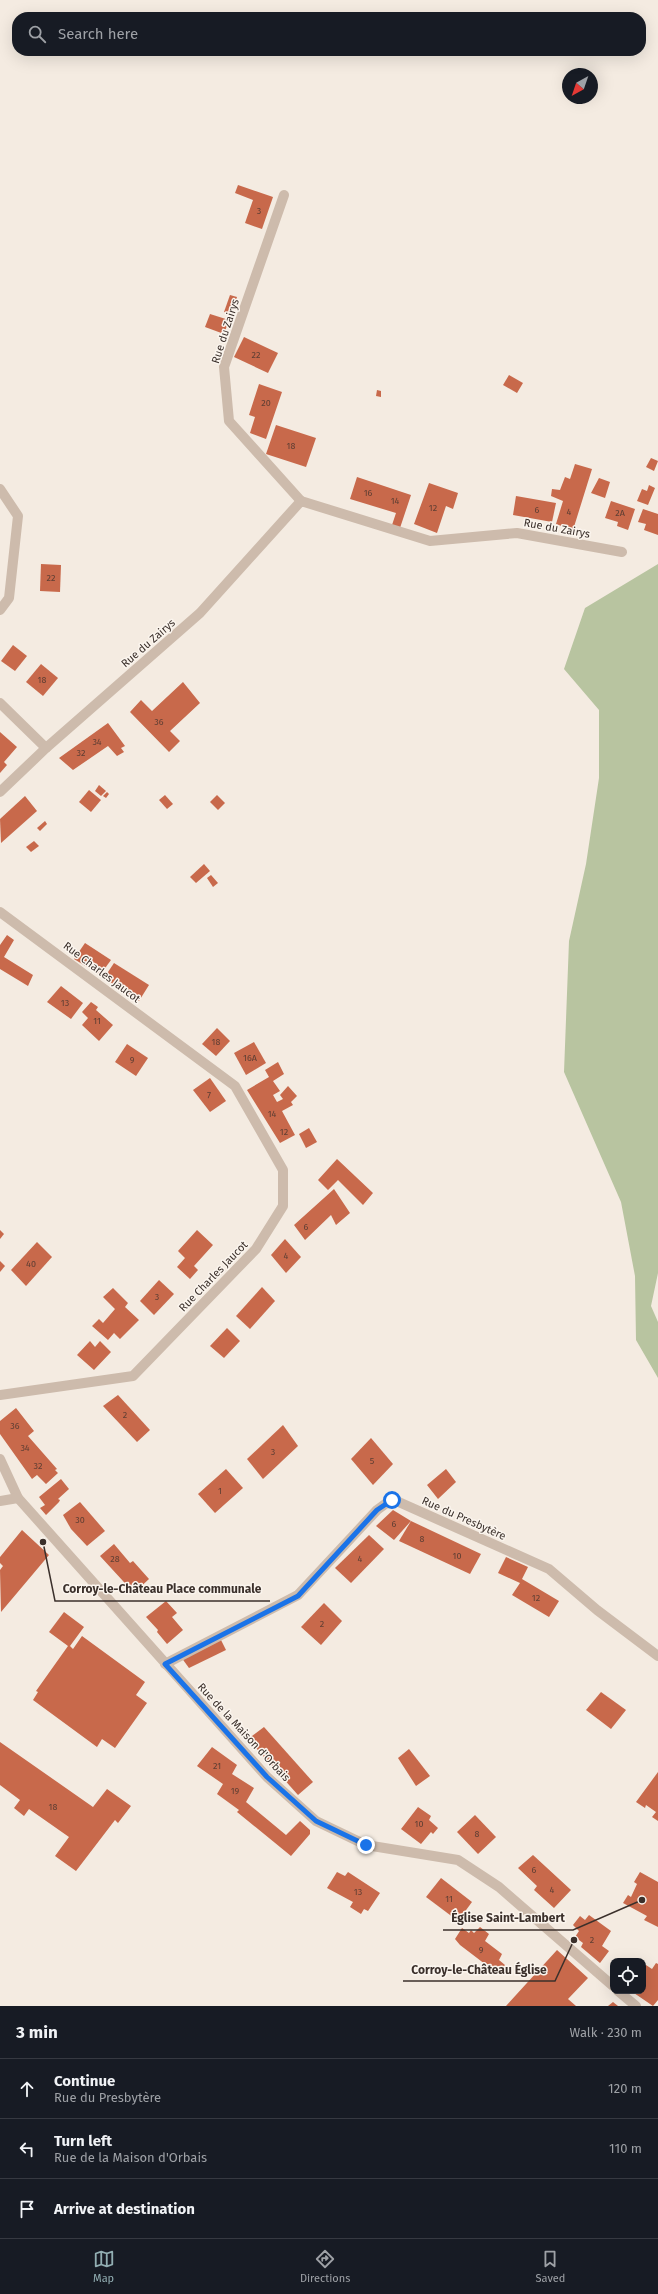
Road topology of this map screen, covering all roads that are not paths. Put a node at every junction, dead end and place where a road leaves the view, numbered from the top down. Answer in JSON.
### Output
{"nodes":[{"id":1,"x":284,"y":195,"type":"dead end"},
{"id":2,"x":0,"y":489,"type":"edge"},
{"id":3,"x":301,"y":501,"type":"junction"},
{"id":4,"x":622,"y":552,"type":"dead end"},
{"id":5,"x":0,"y":610,"type":"edge"},
{"id":6,"x":0,"y":703,"type":"edge"},
{"id":7,"x":46,"y":748,"type":"junction"},
{"id":8,"x":0,"y":792,"type":"edge"},
{"id":9,"x":0,"y":912,"type":"edge"},
{"id":10,"x":0,"y":1395,"type":"edge"},
{"id":11,"x":0,"y":1459,"type":"edge"},
{"id":12,"x":18,"y":1498,"type":"junction"},
{"id":13,"x":0,"y":1501,"type":"edge"},
{"id":14,"x":658,"y":1656,"type":"edge"},
{"id":15,"x":165,"y":1664,"type":"junction"},
{"id":16,"x":610,"y":1983,"type":"edge"},
{"id":17,"x":622,"y":1994,"type":"edge"},
{"id":18,"x":636,"y":2006,"type":"edge"}],
"edges":[{"from":1,"to":3,"type":"street","name":"Rue du Zairys"},
{"from":2,"to":5,"type":"street"},
{"from":3,"to":4,"type":"street","name":"Rue du Zairys"},
{"from":3,"to":7,"type":"street","name":"Rue du Zairys"},
{"from":6,"to":7,"type":"street"},
{"from":7,"to":8,"type":"street"},
{"from":9,"to":10,"type":"street","name":"Rue Charles Jaucot"},
{"from":11,"to":12,"type":"street","name":"Rue de la Maison d'Orbais"},
{"from":12,"to":13,"type":"street"},
{"from":12,"to":15,"type":"street","name":"Rue de la Maison d'Orbais"},
{"from":14,"to":15,"type":"street","name":"Rue du Presbytère"},
{"from":15,"to":16,"type":"street","name":"Rue de la Maison d'Orbais"},
{"from":17,"to":18,"type":"street"}]}
